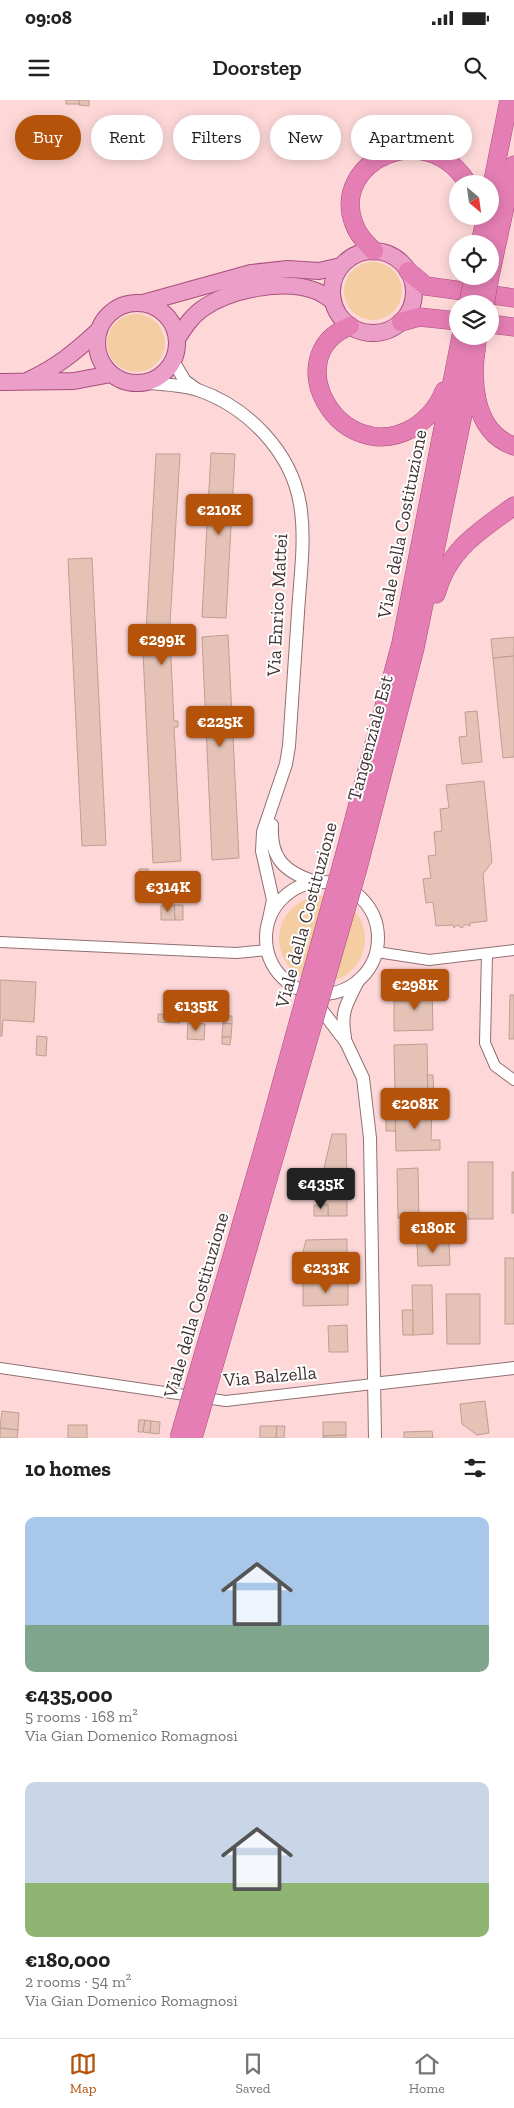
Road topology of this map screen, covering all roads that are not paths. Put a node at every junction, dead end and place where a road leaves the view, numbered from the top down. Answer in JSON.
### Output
{"nodes":[{"id":1,"x":509,"y":100,"type":"edge"},
{"id":2,"x":514,"y":165,"type":"edge"},
{"id":3,"x":464,"y":175,"type":"edge"},
{"id":4,"x":494,"y":175,"type":"edge"},
{"id":5,"x":514,"y":208,"type":"edge"},
{"id":6,"x":488,"y":235,"type":"edge"},
{"id":7,"x":493,"y":235,"type":"edge"},
{"id":8,"x":374,"y":251,"type":"junction"},
{"id":9,"x":341,"y":266,"type":"junction"},
{"id":10,"x":408,"y":271,"type":"junction"},
{"id":11,"x":514,"y":298,"type":"edge"},
{"id":12,"x":333,"y":301,"type":"junction"},
{"id":13,"x":143,"y":303,"type":"junction"},
{"id":14,"x":449,"y":320,"type":"edge"},
{"id":15,"x":401,"y":322,"type":"junction"},
{"id":16,"x":499,"y":325,"type":"edge"},
{"id":17,"x":350,"y":326,"type":"junction"},
{"id":18,"x":514,"y":327,"type":"edge"},
{"id":19,"x":98,"y":332,"type":"junction"},
{"id":20,"x":177,"y":339,"type":"junction"},
{"id":21,"x":467,"y":345,"type":"edge"},
{"id":22,"x":467,"y":345,"type":"edge"},
{"id":23,"x":468,"y":345,"type":"edge"},
{"id":24,"x":468,"y":345,"type":"edge"},
{"id":25,"x":173,"y":361,"type":"junction"},
{"id":26,"x":111,"y":374,"type":"junction"},
{"id":27,"x":0,"y":382,"type":"edge"},
{"id":28,"x":24,"y":382,"type":"junction"},
{"id":29,"x":146,"y":383,"type":"junction"},
{"id":30,"x":198,"y":390,"type":"junction"},
{"id":31,"x":514,"y":446,"type":"edge"},
{"id":32,"x":514,"y":506,"type":"edge"},
{"id":33,"x":415,"y":648,"type":"junction"},
{"id":34,"x":273,"y":806,"type":"junction"},
{"id":35,"x":350,"y":866,"type":"junction"},
{"id":36,"x":316,"y":882,"type":"junction"},
{"id":37,"x":269,"y":919,"type":"junction"},
{"id":38,"x":0,"y":942,"type":"edge"},
{"id":39,"x":268,"y":950,"type":"junction"},
{"id":40,"x":514,"y":950,"type":"edge"},
{"id":41,"x":377,"y":952,"type":"junction"},
{"id":42,"x":487,"y":954,"type":"junction"},
{"id":43,"x":358,"y":981,"type":"junction"},
{"id":44,"x":308,"y":992,"type":"junction"},
{"id":45,"x":346,"y":1042,"type":"junction"},
{"id":46,"x":514,"y":1080,"type":"edge"},
{"id":47,"x":0,"y":1368,"type":"edge"},
{"id":48,"x":514,"y":1368,"type":"edge"},
{"id":49,"x":373,"y":1384,"type":"junction"},
{"id":50,"x":180,"y":1438,"type":"edge"},
{"id":51,"x":193,"y":1438,"type":"edge"},
{"id":52,"x":375,"y":1438,"type":"edge"}],
"edges":[{"from":1,"to":4,"type":"highway"},
{"from":2,"to":6,"type":"highway"},
{"from":3,"to":8,"type":"highway"},
{"from":5,"to":7,"type":"highway"},
{"from":8,"to":9,"type":"main road"},
{"from":8,"to":10,"type":"main road"},
{"from":9,"to":12,"type":"main road"},
{"from":9,"to":13,"type":"main road"},
{"from":10,"to":11,"type":"highway"},
{"from":10,"to":15,"type":"main road"},
{"from":12,"to":17,"type":"main road"},
{"from":12,"to":20,"type":"main road"},
{"from":13,"to":19,"type":"main road"},
{"from":13,"to":20,"type":"main road"},
{"from":14,"to":15,"type":"highway"},
{"from":15,"to":17,"type":"main road"},
{"from":16,"to":18,"type":"highway"},
{"from":17,"to":21,"type":"highway"},
{"from":19,"to":26,"type":"main road"},
{"from":19,"to":28,"type":"main road"},
{"from":20,"to":25,"type":"main road"},
{"from":22,"to":35,"type":"highway","name":"Viale della Costituzione"},
{"from":23,"to":31,"type":"highway"},
{"from":24,"to":33,"type":"highway","name":"Viale della Costituzione"},
{"from":25,"to":29,"type":"main road"},
{"from":25,"to":30,"type":"street"},
{"from":26,"to":28,"type":"main road"},
{"from":26,"to":29,"type":"main road"},
{"from":27,"to":28,"type":"main road"},
{"from":29,"to":30,"type":"street"},
{"from":30,"to":34,"type":"street","name":"Via Enrico Mattei"},
{"from":32,"to":33,"type":"highway"},
{"from":33,"to":35,"type":"highway","name":"Tangenziale Est"},
{"from":34,"to":36,"type":"street","name":"Via Enrico Mattei"},
{"from":34,"to":37,"type":"street","name":"Via Enrico Mattei"},
{"from":35,"to":50,"type":"highway","name":"Viale della Costituzione","bridge":true},
{"from":35,"to":51,"type":"highway","name":"Viale della Costituzione","bridge":true},
{"from":36,"to":37,"type":"street"},
{"from":36,"to":41,"type":"street"},
{"from":37,"to":39,"type":"street"},
{"from":38,"to":39,"type":"street"},
{"from":39,"to":44,"type":"street"},
{"from":40,"to":42,"type":"street"},
{"from":41,"to":42,"type":"street"},
{"from":41,"to":43,"type":"street"},
{"from":42,"to":46,"type":"street"},
{"from":43,"to":44,"type":"street"},
{"from":43,"to":45,"type":"street"},
{"from":44,"to":45,"type":"street"},
{"from":45,"to":49,"type":"street"},
{"from":47,"to":49,"type":"street","name":"Via Balzella"},
{"from":48,"to":49,"type":"street","name":"Via Balzella"},
{"from":49,"to":52,"type":"street"}]}
